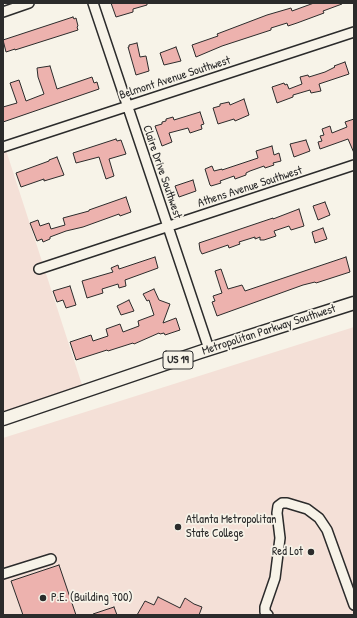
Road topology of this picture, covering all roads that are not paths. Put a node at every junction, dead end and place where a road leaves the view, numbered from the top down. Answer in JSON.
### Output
{"nodes":[{"id":1,"x":29,"y":3,"type":"edge"},
{"id":2,"x":93,"y":3,"type":"edge"},
{"id":3,"x":3,"y":12,"type":"edge"},
{"id":4,"x":354,"y":32,"type":"edge"},
{"id":5,"x":127,"y":106,"type":"junction"},
{"id":6,"x":3,"y":147,"type":"edge"},
{"id":7,"x":354,"y":165,"type":"edge"},
{"id":8,"x":168,"y":227,"type":"junction"},
{"id":9,"x":40,"y":269,"type":"dead end"},
{"id":10,"x":354,"y":303,"type":"edge"},
{"id":11,"x":209,"y":350,"type":"junction"},
{"id":12,"x":3,"y":419,"type":"edge"},
{"id":13,"x":51,"y":559,"type":"dead end"},
{"id":14,"x":3,"y":574,"type":"edge"},
{"id":15,"x":354,"y":605,"type":"edge"},
{"id":16,"x":268,"y":615,"type":"edge"}],
"edges":[{"from":1,"to":3,"type":"street"},
{"from":2,"to":5,"type":"street","name":"Claire Drive Southwest"},
{"from":4,"to":5,"type":"street","name":"Belmont Avenue Southwest"},
{"from":5,"to":6,"type":"street","name":"Belmont Avenue Southwest"},
{"from":5,"to":8,"type":"street","name":"Claire Drive Southwest"},
{"from":7,"to":8,"type":"street","name":"Athens Avenue Southwest"},
{"from":8,"to":9,"type":"street","name":"Athens Avenue Southwest"},
{"from":8,"to":11,"type":"street","name":"Claire Drive Southwest"},
{"from":10,"to":11,"type":"main road","name":"Metropolitan Parkway Southwest","number":"US 19"},
{"from":11,"to":12,"type":"main road","name":"Metropolitan Parkway Southwest","number":"US 19"},
{"from":13,"to":14,"type":"street"},
{"from":15,"to":16,"type":"street"}]}
